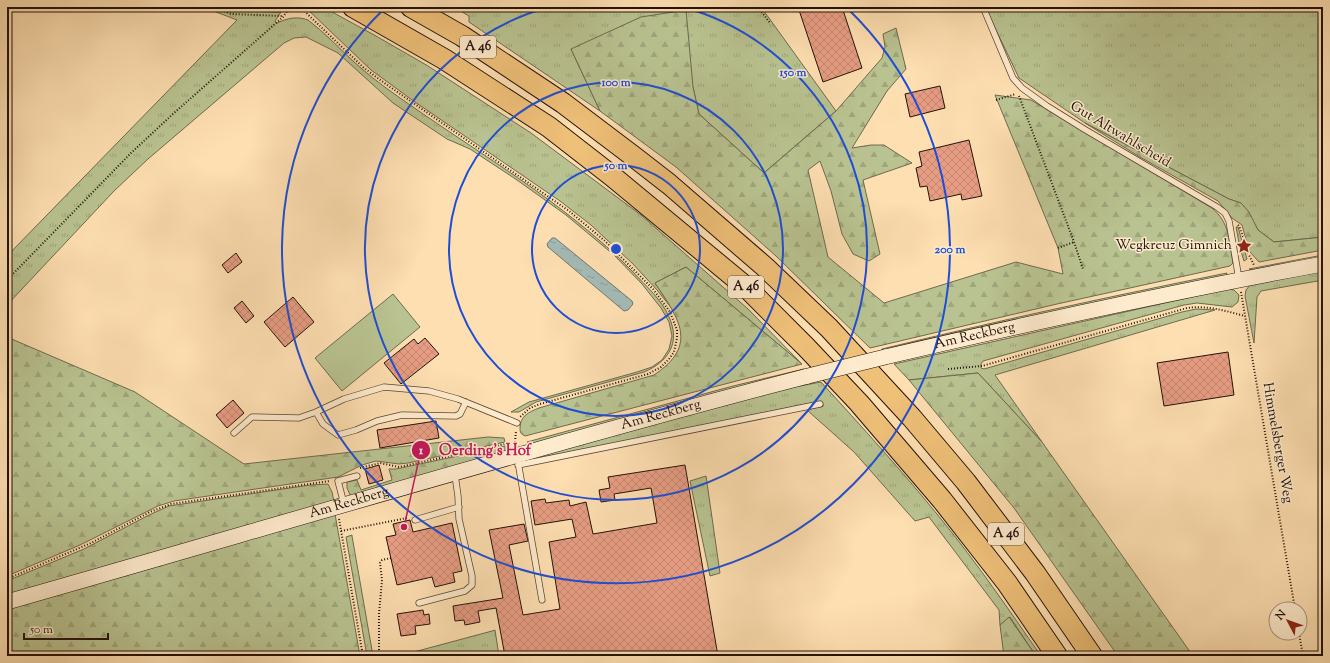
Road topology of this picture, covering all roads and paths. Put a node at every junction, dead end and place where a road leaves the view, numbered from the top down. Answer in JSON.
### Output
{"nodes":[{"id":1,"x":213,"y":7,"type":"edge"},
{"id":2,"x":290,"y":7,"type":"edge"},
{"id":3,"x":300,"y":7,"type":"edge"},
{"id":4,"x":353,"y":7,"type":"edge"},
{"id":5,"x":412,"y":7,"type":"edge"},
{"id":6,"x":758,"y":7,"type":"edge"},
{"id":7,"x":983,"y":7,"type":"edge"},
{"id":8,"x":283,"y":16,"type":"junction"},
{"id":9,"x":770,"y":23,"type":"dead end"},
{"id":10,"x":996,"y":100,"type":"dead end"},
{"id":11,"x":1229,"y":221,"type":"junction"},
{"id":12,"x":1074,"y":242,"type":"junction"},
{"id":13,"x":1058,"y":248,"type":"dead end"},
{"id":14,"x":1323,"y":264,"type":"edge"},
{"id":15,"x":1254,"y":266,"type":"dead end"},
{"id":16,"x":1083,"y":269,"type":"dead end"},
{"id":17,"x":1239,"y":279,"type":"junction"},
{"id":18,"x":7,"y":280,"type":"edge"},
{"id":19,"x":1246,"y":316,"type":"junction"},
{"id":20,"x":948,"y":370,"type":"dead end"},
{"id":21,"x":466,"y":402,"type":"junction"},
{"id":22,"x":820,"y":404,"type":"dead end"},
{"id":23,"x":316,"y":412,"type":"junction"},
{"id":24,"x":517,"y":423,"type":"junction"},
{"id":25,"x":234,"y":433,"type":"dead end"},
{"id":26,"x":517,"y":454,"type":"junction"},
{"id":27,"x":455,"y":472,"type":"junction"},
{"id":28,"x":356,"y":473,"type":"joint"},
{"id":29,"x":326,"y":482,"type":"dead end"},
{"id":30,"x":340,"y":506,"type":"junction"},
{"id":31,"x":459,"y":507,"type":"junction"},
{"id":32,"x":397,"y":520,"type":"dead end"},
{"id":33,"x":415,"y":520,"type":"dead end"},
{"id":34,"x":341,"y":531,"type":"junction"},
{"id":35,"x":391,"y":558,"type":"dead end"},
{"id":36,"x":7,"y":579,"type":"edge"},
{"id":37,"x":542,"y":600,"type":"dead end"},
{"id":38,"x":1294,"y":601,"type":"edge"},
{"id":39,"x":7,"y":602,"type":"edge"},
{"id":40,"x":419,"y":603,"type":"dead end"},
{"id":41,"x":1300,"y":641,"type":"edge"},
{"id":42,"x":1303,"y":655,"type":"edge"},
{"id":43,"x":363,"y":656,"type":"edge"},
{"id":44,"x":379,"y":656,"type":"edge"},
{"id":45,"x":1057,"y":656,"type":"edge"},
{"id":46,"x":1092,"y":656,"type":"edge"},
{"id":47,"x":1296,"y":656,"type":"edge"}],
"edges":[{"from":1,"to":8,"type":"path"},
{"from":2,"to":8,"type":"path"},
{"from":3,"to":24,"type":"path"},
{"from":4,"to":45,"type":"highway","number":"A 46"},
{"from":5,"to":46,"type":"highway","number":"A 46"},
{"from":6,"to":9,"type":"path"},
{"from":7,"to":11,"type":"lane","name":"Gut Altwahlscheid"},
{"from":8,"to":18,"type":"path"},
{"from":10,"to":12,"type":"path"},
{"from":11,"to":15,"type":"path"},
{"from":11,"to":17,"type":"lane"},
{"from":12,"to":13,"type":"path"},
{"from":12,"to":16,"type":"path"},
{"from":14,"to":17,"type":"street","name":"Am Reckberg"},
{"from":17,"to":19,"type":"path","name":"Himmelsberger Weg"},
{"from":17,"to":26,"type":"street","name":"Am Reckberg","bridge":true},
{"from":19,"to":20,"type":"path"},
{"from":19,"to":38,"type":"path","name":"Himmelsberger Weg"},
{"from":21,"to":23,"type":"lane"},
{"from":21,"to":23,"type":"lane"},
{"from":21,"to":24,"type":"lane"},
{"from":22,"to":26,"type":"lane"},
{"from":23,"to":25,"type":"lane"},
{"from":24,"to":26,"type":"path"},
{"from":26,"to":27,"type":"street","name":"Am Reckberg"},
{"from":26,"to":28,"type":"path"},
{"from":26,"to":37,"type":"lane"},
{"from":27,"to":30,"type":"street","name":"Am Reckberg"},
{"from":27,"to":31,"type":"lane"},
{"from":28,"to":30,"type":"lane"},
{"from":29,"to":36,"type":"path"},
{"from":30,"to":34,"type":"path"},
{"from":30,"to":39,"type":"street","name":"Am Reckberg"},
{"from":31,"to":33,"type":"lane"},
{"from":31,"to":40,"type":"lane"},
{"from":32,"to":34,"type":"path"},
{"from":34,"to":43,"type":"path"},
{"from":35,"to":44,"type":"path"},
{"from":41,"to":42,"type":"path"},
{"from":42,"to":47,"type":"path"}]}
